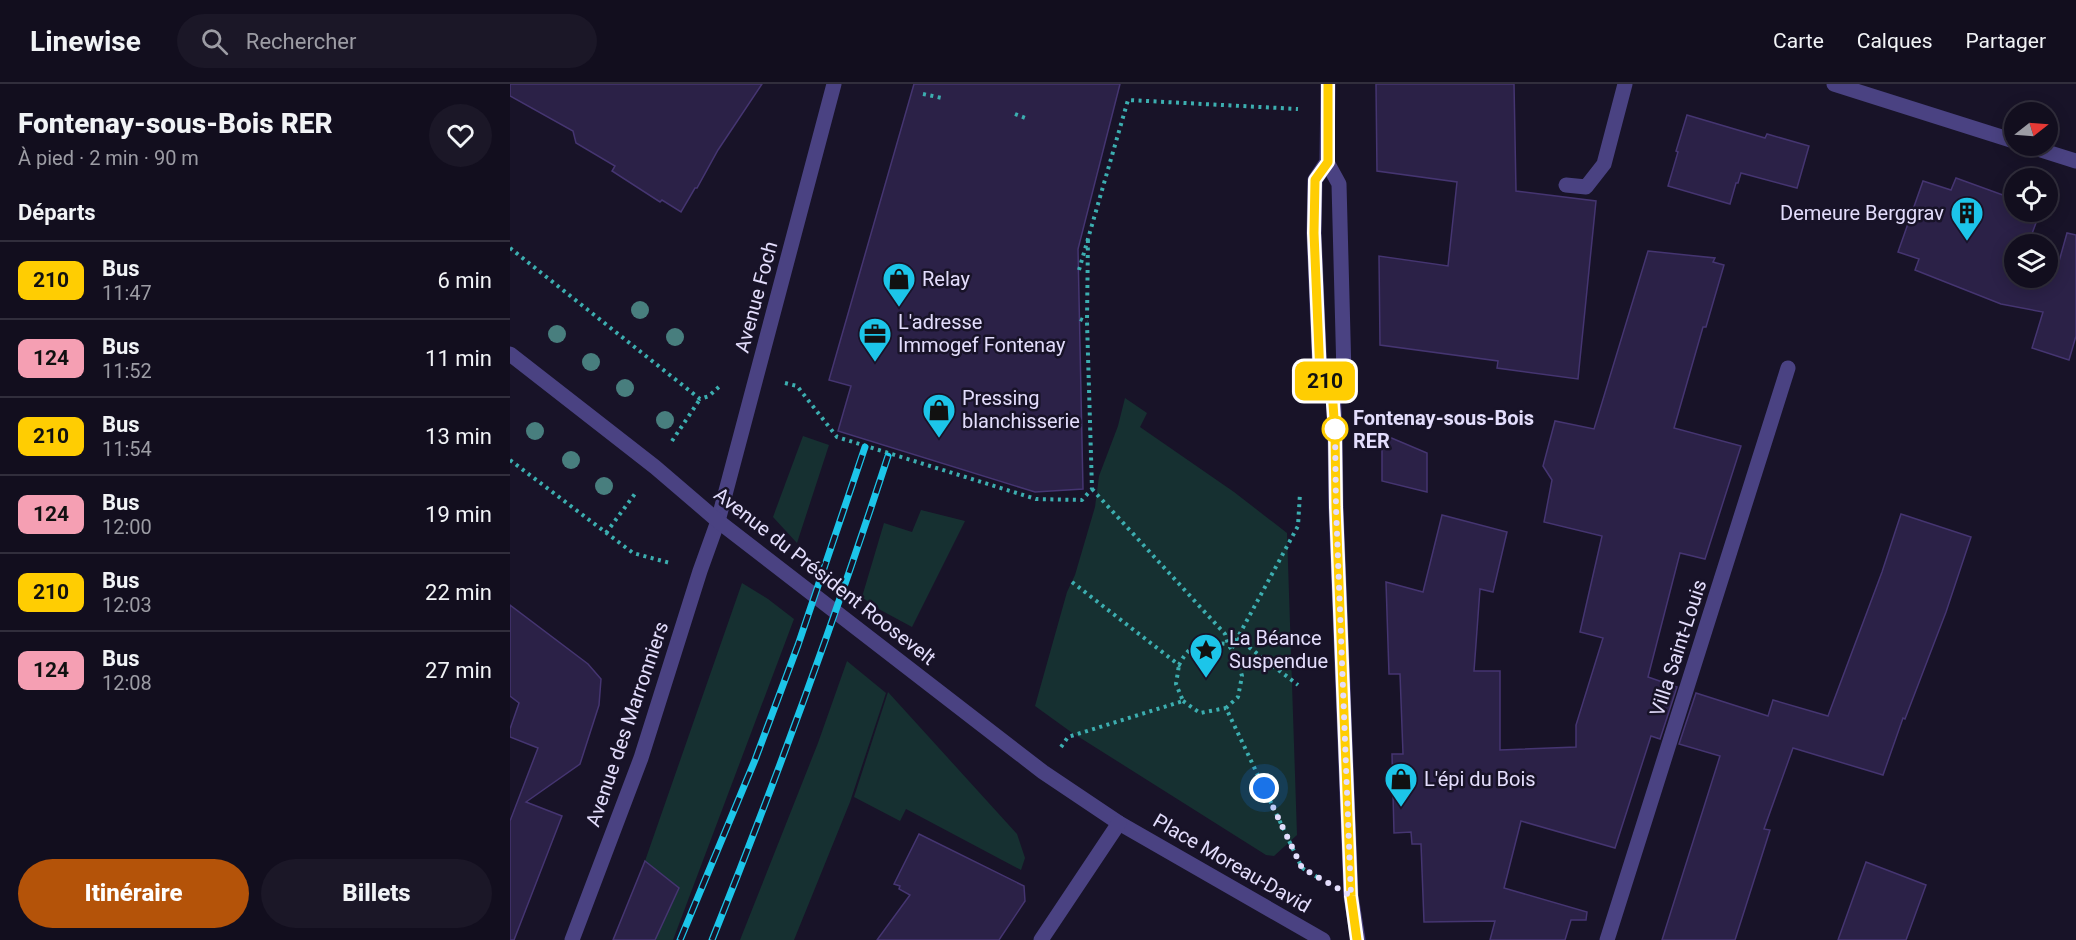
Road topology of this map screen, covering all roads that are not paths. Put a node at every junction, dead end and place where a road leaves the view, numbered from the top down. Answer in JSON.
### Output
{"nodes":[{"id":1,"x":834,"y":84,"type":"edge"},
{"id":2,"x":1328,"y":84,"type":"edge"},
{"id":3,"x":1625,"y":84,"type":"edge"},
{"id":4,"x":1834,"y":84,"type":"edge"},
{"id":5,"x":2004,"y":138,"type":"edge"},
{"id":6,"x":2058,"y":155,"type":"edge"},
{"id":7,"x":2076,"y":160,"type":"edge"},
{"id":8,"x":1328,"y":162,"type":"junction"},
{"id":9,"x":1566,"y":185,"type":"dead end"},
{"id":10,"x":510,"y":354,"type":"edge"},
{"id":11,"x":1788,"y":368,"type":"dead end"},
{"id":12,"x":1332,"y":390,"type":"junction"},
{"id":13,"x":718,"y":521,"type":"junction"},
{"id":14,"x":1119,"y":823,"type":"junction"},
{"id":15,"x":572,"y":940,"type":"edge"},
{"id":16,"x":1041,"y":940,"type":"edge"},
{"id":17,"x":1323,"y":940,"type":"edge"},
{"id":18,"x":1358,"y":940,"type":"edge"},
{"id":19,"x":1607,"y":940,"type":"edge"}],
"edges":[{"from":1,"to":13,"type":"street","name":"Avenue Foch"},
{"from":2,"to":8,"type":"street"},
{"from":3,"to":9,"type":"street"},
{"from":4,"to":5,"type":"street"},
{"from":6,"to":7,"type":"street"},
{"from":8,"to":12,"type":"street"},
{"from":8,"to":12,"type":"street"},
{"from":10,"to":13,"type":"street","name":"Avenue du Président Roosevelt"},
{"from":11,"to":19,"type":"street","name":"Villa Saint-Louis"},
{"from":12,"to":18,"type":"street"},
{"from":13,"to":14,"type":"street","name":"Avenue du Président Roosevelt"},
{"from":13,"to":15,"type":"street","name":"Avenue des Marronniers"},
{"from":14,"to":16,"type":"street"},
{"from":14,"to":17,"type":"street","name":"Place Moreau-David"}]}
